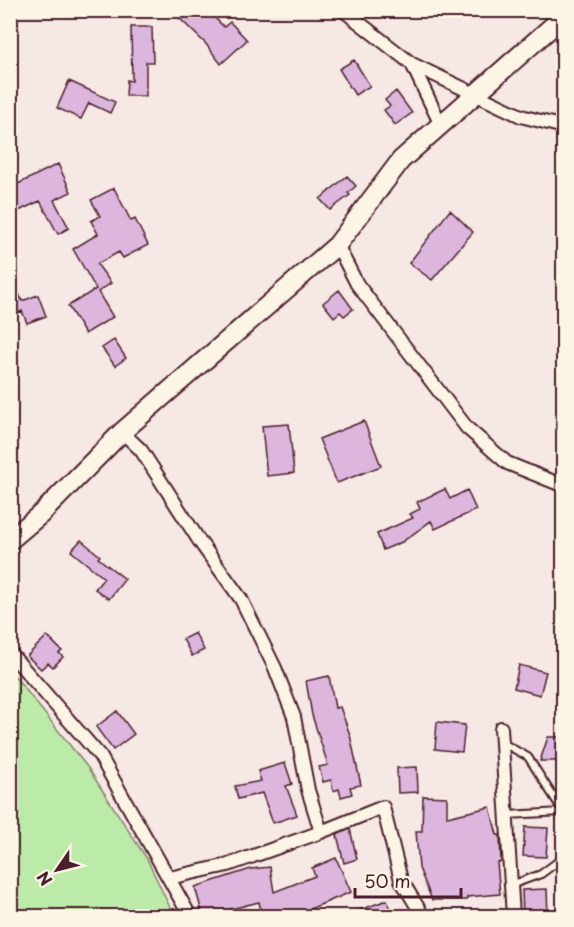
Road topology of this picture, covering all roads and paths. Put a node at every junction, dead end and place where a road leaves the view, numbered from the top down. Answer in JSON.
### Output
{"nodes":[{"id":1,"x":343,"y":10,"type":"edge"},
{"id":2,"x":564,"y":16,"type":"edge"},
{"id":3,"x":412,"y":64,"type":"junction"},
{"id":4,"x":475,"y":92,"type":"junction"},
{"id":5,"x":440,"y":123,"type":"junction"},
{"id":6,"x":564,"y":127,"type":"edge"},
{"id":7,"x":337,"y":245,"type":"junction"},
{"id":8,"x":122,"y":432,"type":"junction"},
{"id":9,"x":564,"y":486,"type":"edge"},
{"id":10,"x":10,"y":540,"type":"edge"},
{"id":11,"x":10,"y":653,"type":"edge"},
{"id":12,"x":501,"y":728,"type":"dead end"},
{"id":13,"x":501,"y":743,"type":"junction"},
{"id":14,"x":563,"y":812,"type":"edge"},
{"id":15,"x":506,"y":815,"type":"junction"},
{"id":16,"x":321,"y":832,"type":"junction"},
{"id":17,"x":564,"y":857,"type":"edge"},
{"id":18,"x":169,"y":878,"type":"junction"},
{"id":19,"x":511,"y":886,"type":"junction"},
{"id":20,"x":190,"y":916,"type":"edge"},
{"id":21,"x":423,"y":916,"type":"edge"},
{"id":22,"x":513,"y":916,"type":"edge"}],
"edges":[{"from":1,"to":3,"type":"street"},
{"from":2,"to":4,"type":"main road"},
{"from":3,"to":4,"type":"street"},
{"from":3,"to":5,"type":"street"},
{"from":4,"to":5,"type":"main road"},
{"from":4,"to":6,"type":"street"},
{"from":5,"to":7,"type":"main road"},
{"from":7,"to":8,"type":"main road"},
{"from":7,"to":9,"type":"street"},
{"from":8,"to":10,"type":"main road"},
{"from":8,"to":16,"type":"street"},
{"from":11,"to":18,"type":"street"},
{"from":12,"to":13,"type":"street"},
{"from":13,"to":14,"type":"lane"},
{"from":13,"to":15,"type":"street"},
{"from":14,"to":15,"type":"lane"},
{"from":15,"to":19,"type":"street"},
{"from":16,"to":18,"type":"street"},
{"from":16,"to":21,"type":"street"},
{"from":17,"to":19,"type":"lane"},
{"from":18,"to":20,"type":"street"},
{"from":19,"to":22,"type":"street"}]}
